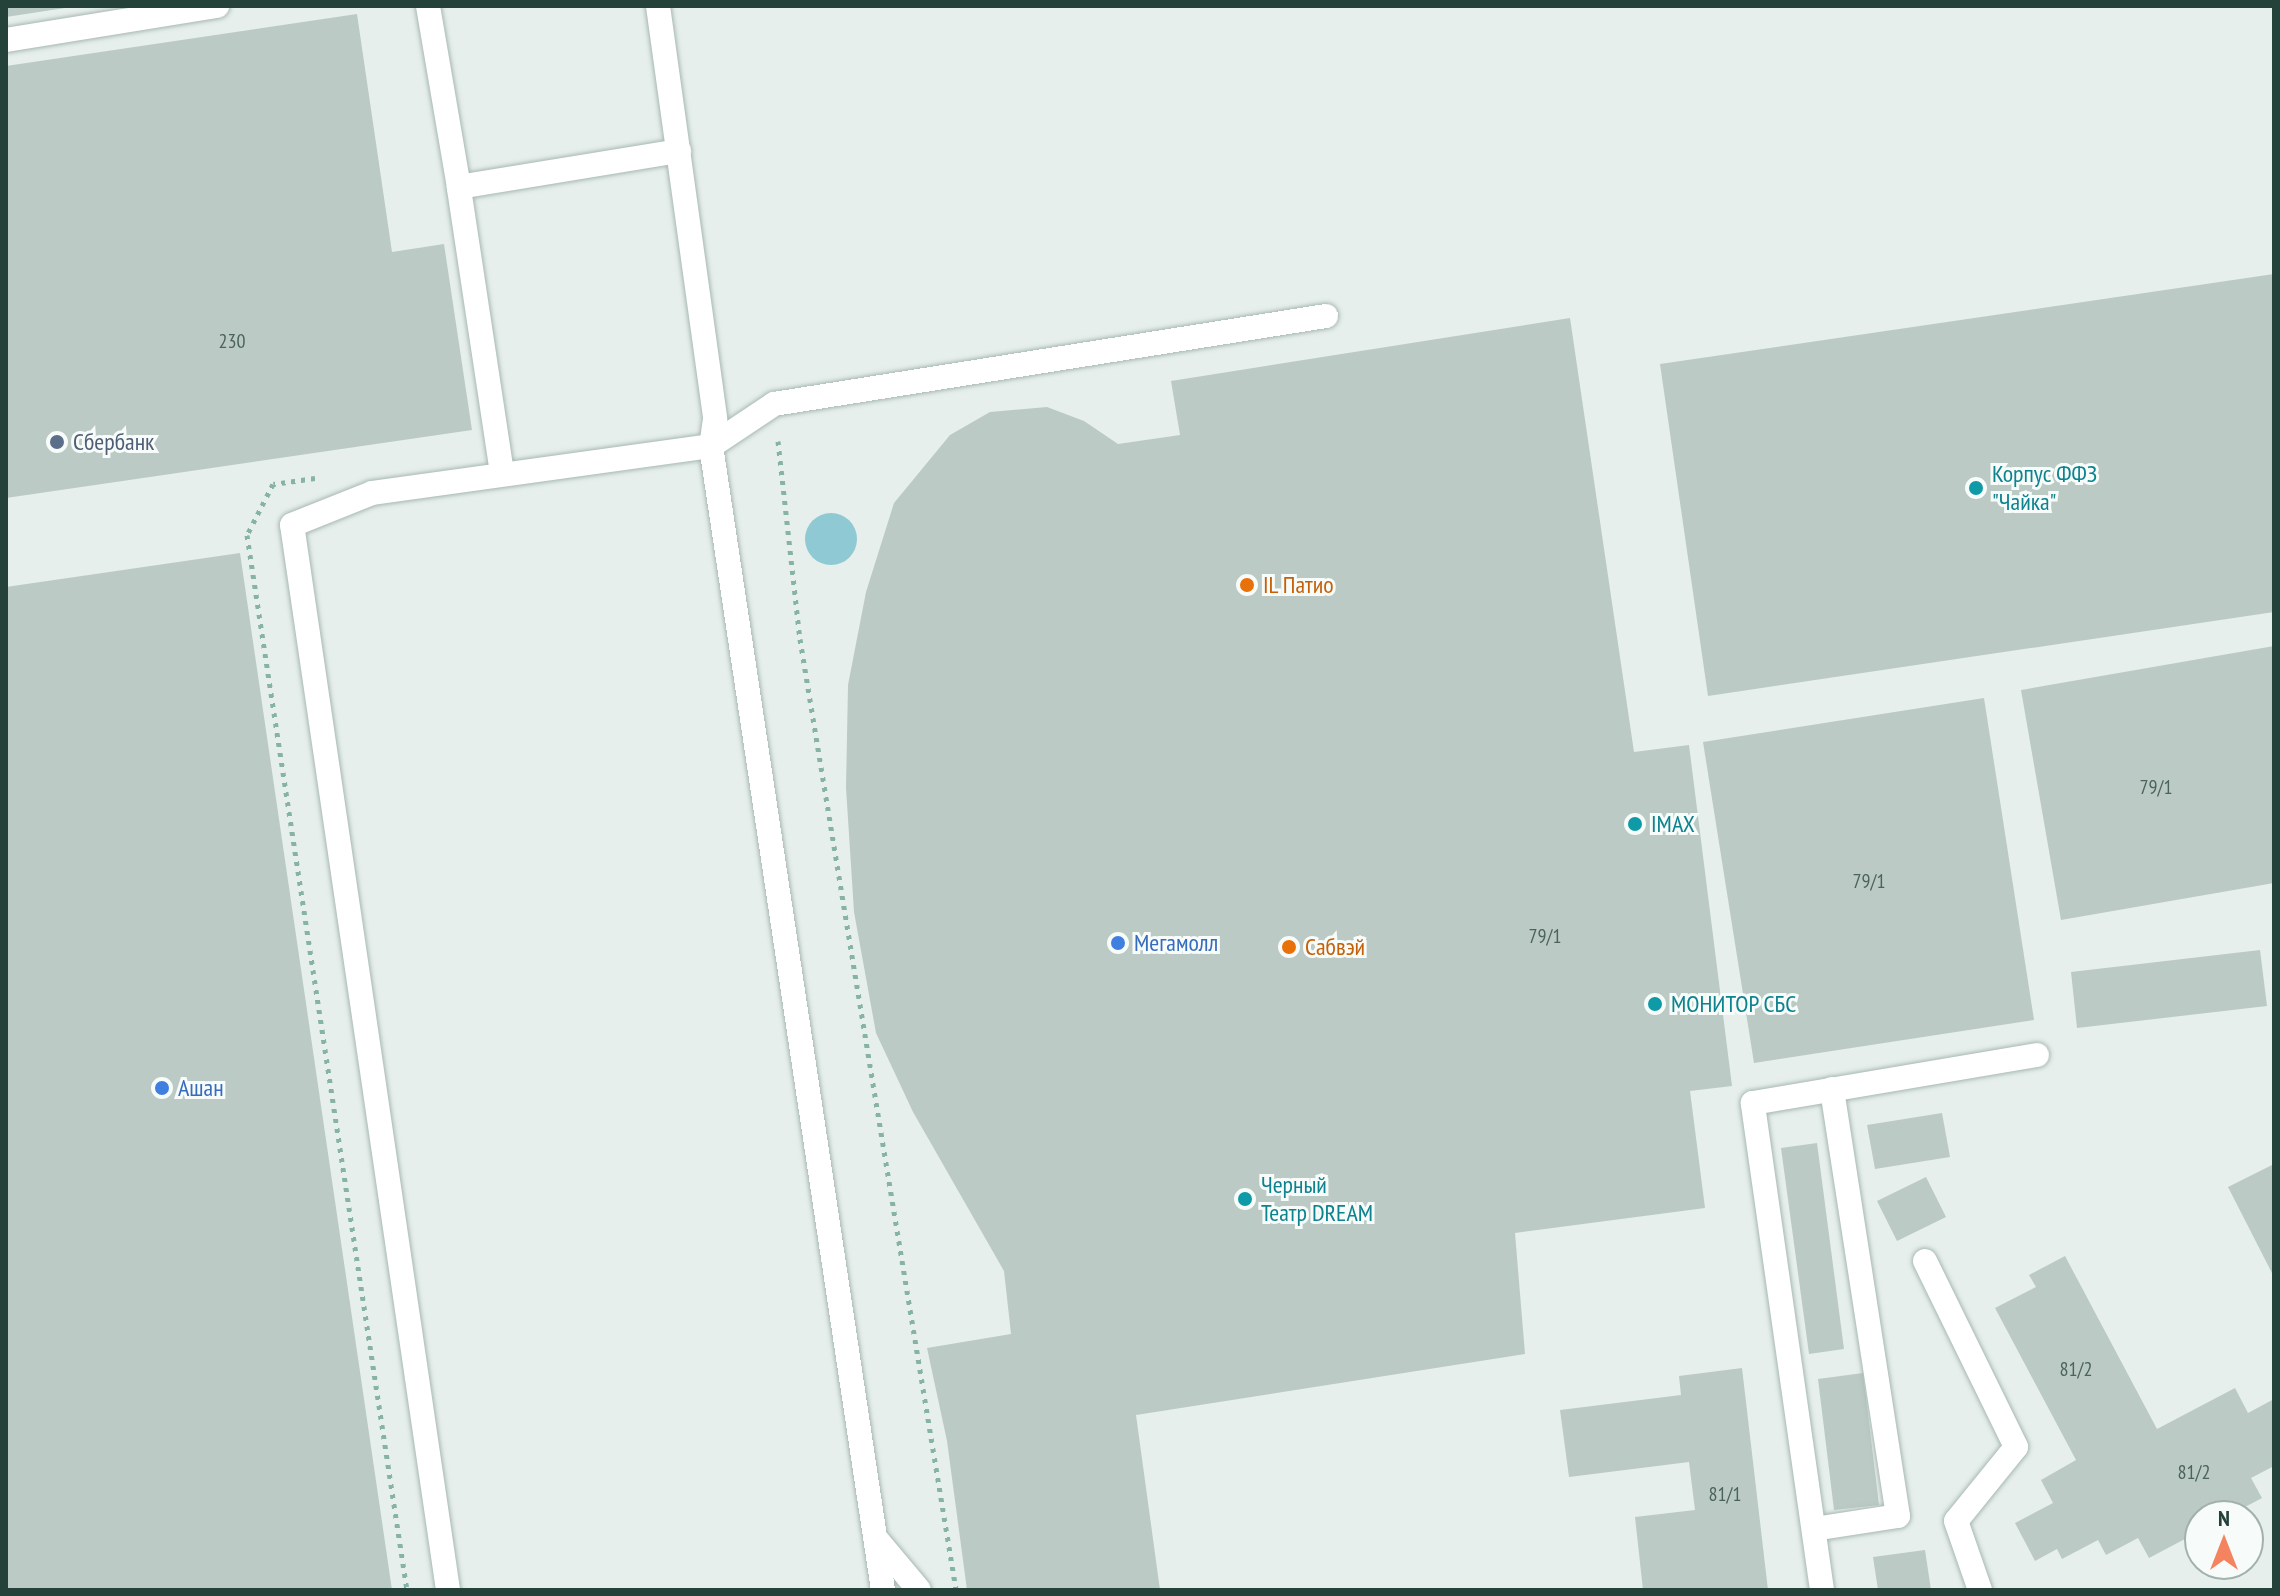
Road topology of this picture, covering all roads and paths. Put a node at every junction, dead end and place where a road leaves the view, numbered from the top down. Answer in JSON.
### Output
{"nodes":[{"id":1,"x":217,"y":6,"type":"edge"},
{"id":2,"x":428,"y":6,"type":"edge"},
{"id":3,"x":658,"y":6,"type":"edge"},
{"id":4,"x":6,"y":40,"type":"edge"},
{"id":5,"x":679,"y":151,"type":"junction"},
{"id":6,"x":459,"y":187,"type":"junction"},
{"id":7,"x":1326,"y":316,"type":"dead end"},
{"id":8,"x":774,"y":404,"type":"junction"},
{"id":9,"x":711,"y":446,"type":"junction"},
{"id":10,"x":502,"y":473,"type":"junction"},
{"id":11,"x":320,"y":477,"type":"dead end"},
{"id":12,"x":2037,"y":1055,"type":"dead end"},
{"id":13,"x":1832,"y":1089,"type":"junction"},
{"id":14,"x":1925,"y":1261,"type":"dead end"},
{"id":15,"x":1814,"y":1529,"type":"junction"},
{"id":16,"x":875,"y":1539,"type":"junction"},
{"id":17,"x":407,"y":1590,"type":"edge"},
{"id":18,"x":448,"y":1590,"type":"edge"},
{"id":19,"x":883,"y":1590,"type":"edge"},
{"id":20,"x":919,"y":1590,"type":"edge"},
{"id":21,"x":956,"y":1590,"type":"edge"},
{"id":22,"x":1822,"y":1590,"type":"edge"},
{"id":23,"x":1980,"y":1590,"type":"edge"}],
"edges":[{"from":1,"to":4,"type":"lane"},
{"from":2,"to":6,"type":"lane"},
{"from":3,"to":5,"type":"lane"},
{"from":5,"to":6,"type":"lane"},
{"from":5,"to":9,"type":"lane"},
{"from":6,"to":10,"type":"lane"},
{"from":7,"to":8,"type":"lane"},
{"from":8,"to":9,"type":"lane"},
{"from":8,"to":21,"type":"path"},
{"from":9,"to":10,"type":"lane"},
{"from":9,"to":16,"type":"lane"},
{"from":10,"to":18,"type":"lane"},
{"from":11,"to":17,"type":"path"},
{"from":12,"to":13,"type":"lane"},
{"from":13,"to":15,"type":"lane"},
{"from":13,"to":15,"type":"lane"},
{"from":14,"to":23,"type":"lane"},
{"from":15,"to":22,"type":"lane"},
{"from":16,"to":19,"type":"lane"},
{"from":16,"to":20,"type":"lane"}]}
